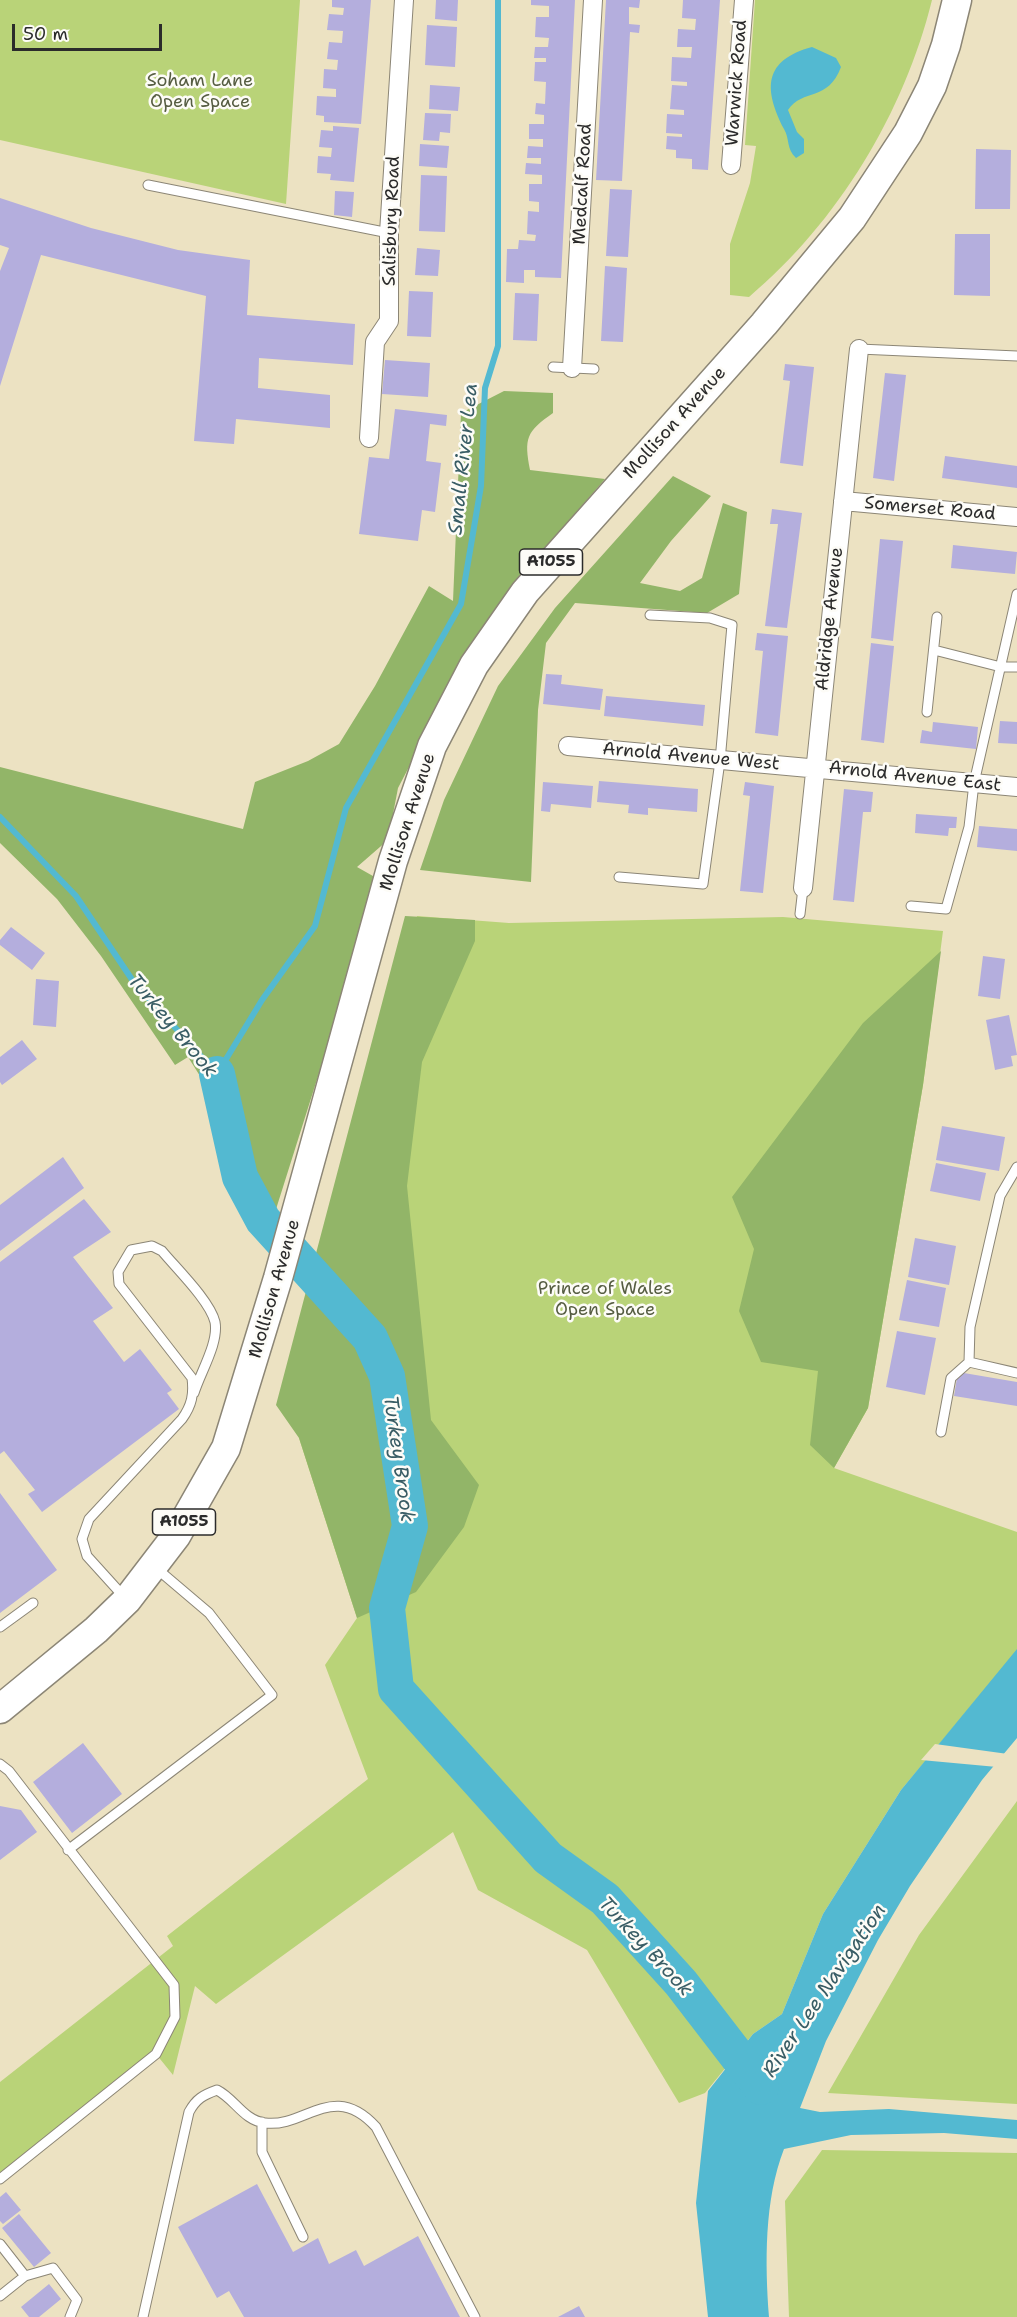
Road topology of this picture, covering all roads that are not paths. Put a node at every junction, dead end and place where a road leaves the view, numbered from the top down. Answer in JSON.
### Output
{"nodes":[{"id":1,"x":404,"y":0,"type":"edge"},
{"id":2,"x":593,"y":0,"type":"edge"},
{"id":3,"x":744,"y":0,"type":"edge"},
{"id":4,"x":957,"y":0,"type":"edge"},
{"id":5,"x":731,"y":165,"type":"dead end"},
{"id":6,"x":148,"y":185,"type":"dead end"},
{"id":7,"x":389,"y":233,"type":"junction"},
{"id":8,"x":859,"y":349,"type":"joint"},
{"id":9,"x":1017,"y":356,"type":"edge"},
{"id":10,"x":553,"y":367,"type":"dead end"},
{"id":11,"x":572,"y":368,"type":"junction"},
{"id":12,"x":594,"y":369,"type":"dead end"},
{"id":13,"x":369,"y":438,"type":"dead end"},
{"id":14,"x":843,"y":501,"type":"junction"},
{"id":15,"x":1017,"y":517,"type":"edge"},
{"id":16,"x":1017,"y":594,"type":"edge"},
{"id":17,"x":651,"y":615,"type":"dead end"},
{"id":18,"x":937,"y":617,"type":"dead end"},
{"id":19,"x":934,"y":650,"type":"junction"},
{"id":20,"x":1001,"y":667,"type":"junction"},
{"id":21,"x":1017,"y":667,"type":"edge"},
{"id":22,"x":927,"y":712,"type":"dead end"},
{"id":23,"x":568,"y":746,"type":"dead end"},
{"id":24,"x":720,"y":761,"type":"junction"},
{"id":25,"x":813,"y":767,"type":"junction"},
{"id":26,"x":974,"y":783,"type":"junction"},
{"id":27,"x":1017,"y":787,"type":"edge"},
{"id":28,"x":620,"y":877,"type":"dead end"},
{"id":29,"x":803,"y":888,"type":"joint"},
{"id":30,"x":911,"y":906,"type":"dead end"},
{"id":31,"x":800,"y":914,"type":"dead end"},
{"id":32,"x":1017,"y":1167,"type":"edge"},
{"id":33,"x":969,"y":1362,"type":"junction"},
{"id":34,"x":1017,"y":1373,"type":"edge"},
{"id":35,"x":194,"y":1393,"type":"junction"},
{"id":36,"x":941,"y":1432,"type":"dead end"},
{"id":37,"x":154,"y":1566,"type":"junction"},
{"id":38,"x":127,"y":1600,"type":"junction"},
{"id":39,"x":33,"y":1603,"type":"dead end"},
{"id":40,"x":0,"y":1627,"type":"edge"},
{"id":41,"x":0,"y":1709,"type":"edge"},
{"id":42,"x":0,"y":1764,"type":"edge"},
{"id":43,"x":68,"y":1851,"type":"junction"},
{"id":44,"x":262,"y":2122,"type":"junction"},
{"id":45,"x":0,"y":2179,"type":"edge"},
{"id":46,"x":303,"y":2237,"type":"dead end"},
{"id":47,"x":0,"y":2244,"type":"edge"},
{"id":48,"x":24,"y":2276,"type":"junction"},
{"id":49,"x":0,"y":2296,"type":"edge"},
{"id":50,"x":69,"y":2317,"type":"edge"},
{"id":51,"x":143,"y":2317,"type":"edge"},
{"id":52,"x":475,"y":2317,"type":"edge"}],
"edges":[{"from":1,"to":7,"type":"street","name":"Salisbury Road"},
{"from":2,"to":11,"type":"street","name":"Medcalf Road"},
{"from":3,"to":5,"type":"street","name":"Warwick Road"},
{"from":4,"to":37,"type":"main road","name":"Mollison Avenue","number":"A1055"},
{"from":6,"to":7,"type":"lane"},
{"from":7,"to":13,"type":"street","name":"Salisbury Road"},
{"from":8,"to":9,"type":"lane"},
{"from":8,"to":14,"type":"street","name":"Aldridge Avenue"},
{"from":10,"to":11,"type":"lane"},
{"from":11,"to":12,"type":"lane"},
{"from":14,"to":15,"type":"street","name":"Somerset Road"},
{"from":14,"to":25,"type":"street","name":"Aldridge Avenue"},
{"from":16,"to":20,"type":"lane"},
{"from":17,"to":24,"type":"lane"},
{"from":18,"to":19,"type":"lane"},
{"from":19,"to":20,"type":"lane"},
{"from":19,"to":22,"type":"lane"},
{"from":20,"to":21,"type":"lane"},
{"from":20,"to":26,"type":"lane"},
{"from":23,"to":24,"type":"street","name":"Arnold Avenue West"},
{"from":24,"to":25,"type":"street","name":"Arnold Avenue West"},
{"from":24,"to":28,"type":"lane"},
{"from":25,"to":26,"type":"street","name":"Arnold Avenue East"},
{"from":25,"to":29,"type":"street","name":"Aldridge Avenue"},
{"from":26,"to":27,"type":"street","name":"Arnold Avenue East"},
{"from":26,"to":30,"type":"lane"},
{"from":29,"to":31,"type":"lane"},
{"from":32,"to":33,"type":"lane"},
{"from":33,"to":34,"type":"lane"},
{"from":33,"to":36,"type":"lane"},
{"from":35,"to":35,"type":"lane"},
{"from":35,"to":38,"type":"lane"},
{"from":37,"to":38,"type":"main road","name":"Mollison Avenue","number":"A1055"},
{"from":37,"to":43,"type":"lane"},
{"from":38,"to":41,"type":"main road","name":"Mollison Avenue","number":"A1055"},
{"from":39,"to":40,"type":"lane"},
{"from":42,"to":43,"type":"lane"},
{"from":43,"to":45,"type":"lane"},
{"from":44,"to":46,"type":"lane"},
{"from":44,"to":51,"type":"lane"},
{"from":44,"to":52,"type":"lane"},
{"from":47,"to":48,"type":"lane"},
{"from":48,"to":49,"type":"lane"},
{"from":48,"to":50,"type":"lane"}]}
